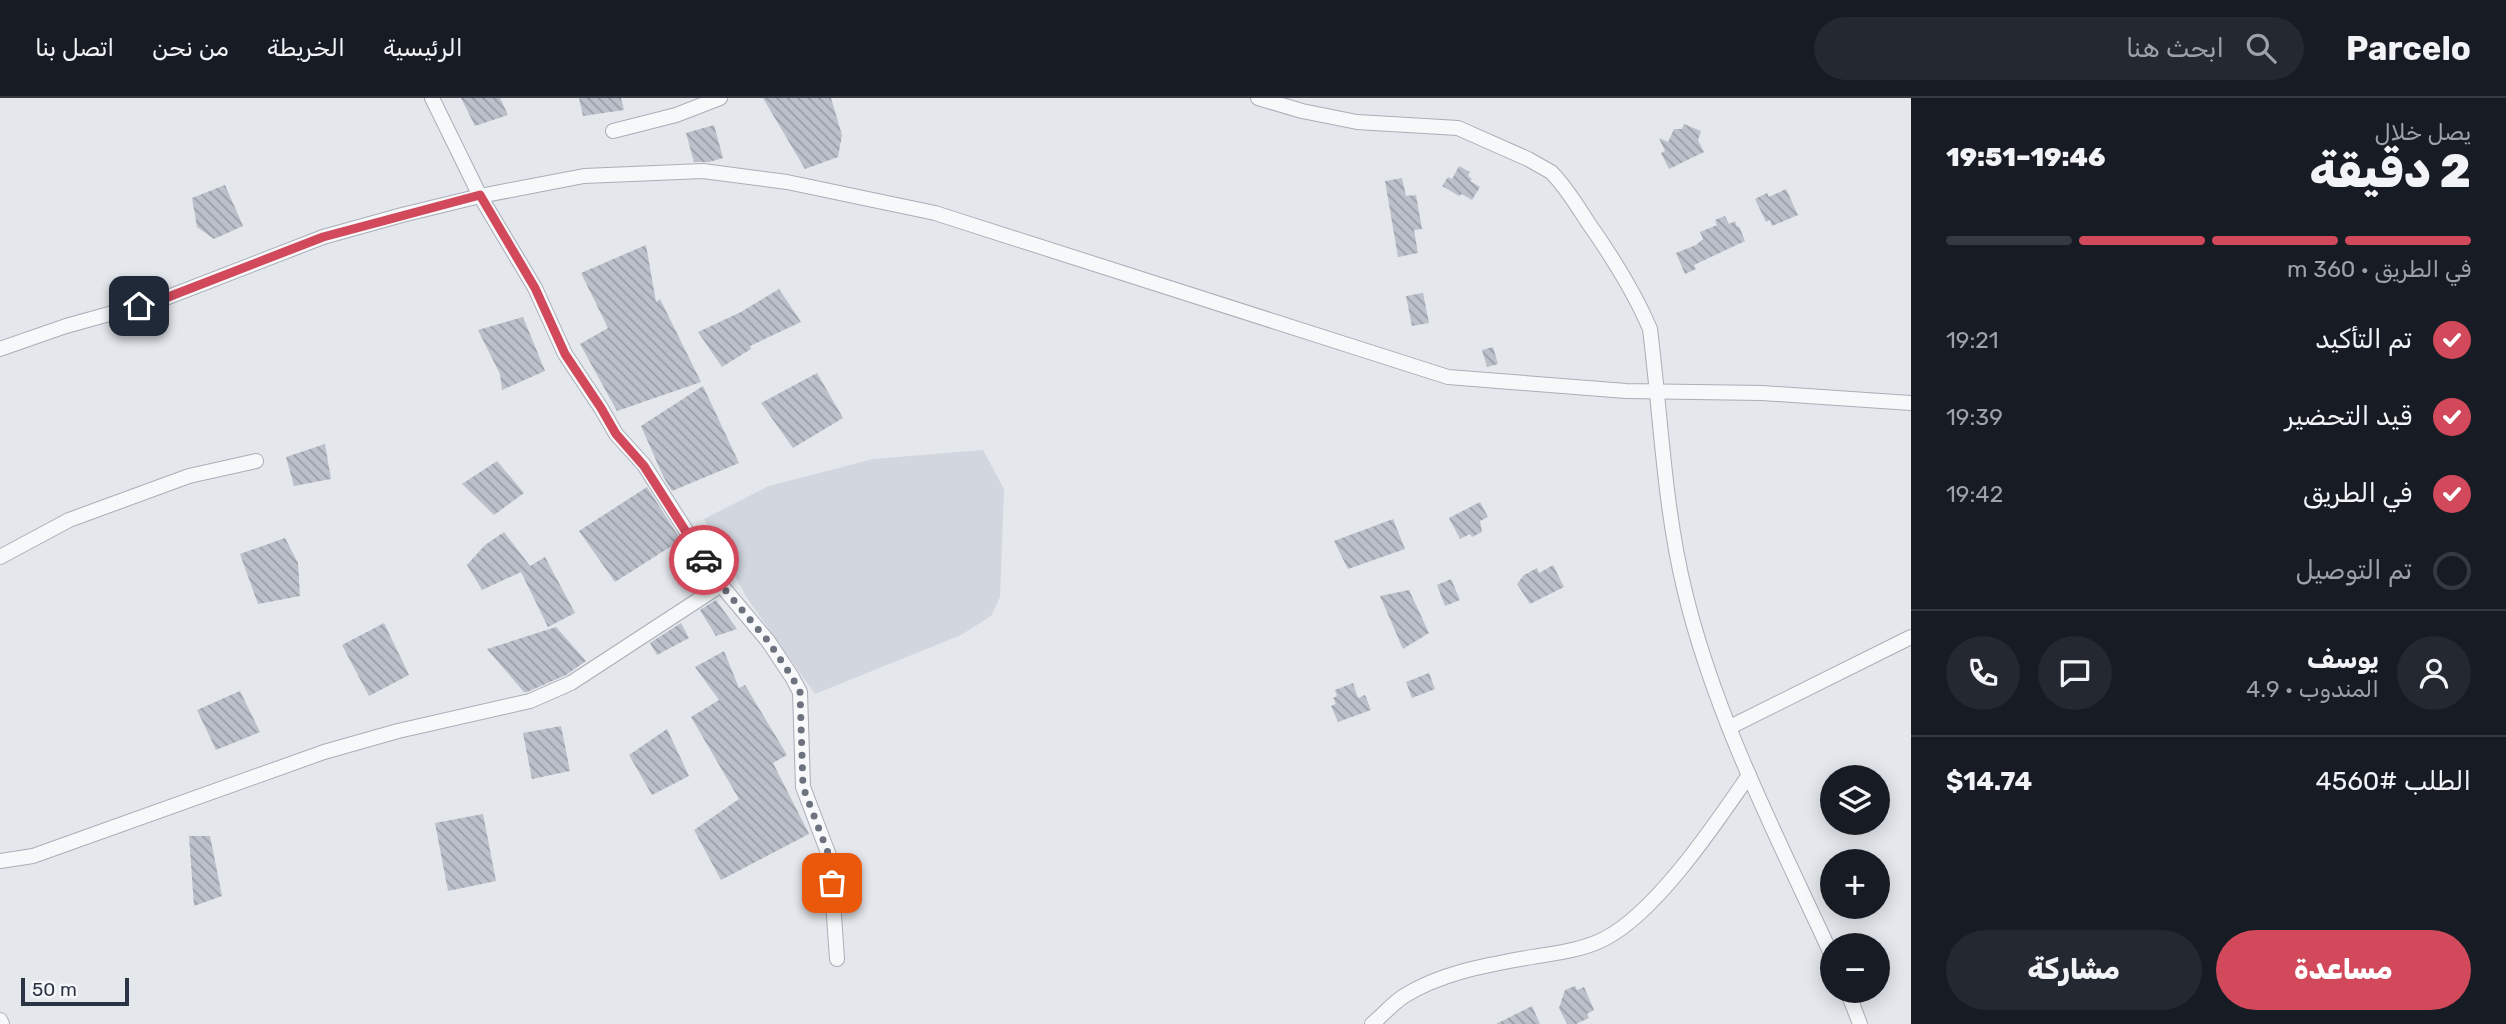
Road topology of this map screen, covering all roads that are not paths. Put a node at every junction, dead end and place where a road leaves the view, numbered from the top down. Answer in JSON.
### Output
{"nodes":[{"id":1,"x":432,"y":98,"type":"edge"},
{"id":2,"x":720,"y":98,"type":"edge"},
{"id":3,"x":1258,"y":98,"type":"edge"},
{"id":4,"x":613,"y":131,"type":"dead end"},
{"id":5,"x":480,"y":195,"type":"junction"},
{"id":6,"x":0,"y":349,"type":"edge"},
{"id":7,"x":1657,"y":390,"type":"junction"},
{"id":8,"x":1911,"y":403,"type":"edge"},
{"id":9,"x":256,"y":461,"type":"dead end"},
{"id":10,"x":0,"y":557,"type":"edge"},
{"id":11,"x":721,"y":585,"type":"junction"},
{"id":12,"x":1911,"y":637,"type":"edge"},
{"id":13,"x":1730,"y":727,"type":"junction"},
{"id":14,"x":1749,"y":775,"type":"junction"},
{"id":15,"x":0,"y":861,"type":"edge"},
{"id":16,"x":1821,"y":933,"type":"edge"},
{"id":17,"x":837,"y":959,"type":"dead end"},
{"id":18,"x":1852,"y":1003,"type":"edge"},
{"id":19,"x":1372,"y":1024,"type":"edge"},
{"id":20,"x":1860,"y":1024,"type":"edge"}],
"edges":[{"from":1,"to":5,"type":"street"},
{"from":2,"to":4,"type":"street"},
{"from":3,"to":7,"type":"street"},
{"from":5,"to":6,"type":"street"},
{"from":5,"to":7,"type":"street"},
{"from":5,"to":11,"type":"street"},
{"from":7,"to":8,"type":"street"},
{"from":7,"to":13,"type":"street"},
{"from":9,"to":10,"type":"street"},
{"from":11,"to":15,"type":"street"},
{"from":11,"to":17,"type":"street"},
{"from":12,"to":13,"type":"street"},
{"from":13,"to":14,"type":"street"},
{"from":14,"to":16,"type":"street"},
{"from":14,"to":19,"type":"street"},
{"from":18,"to":20,"type":"street"}]}
